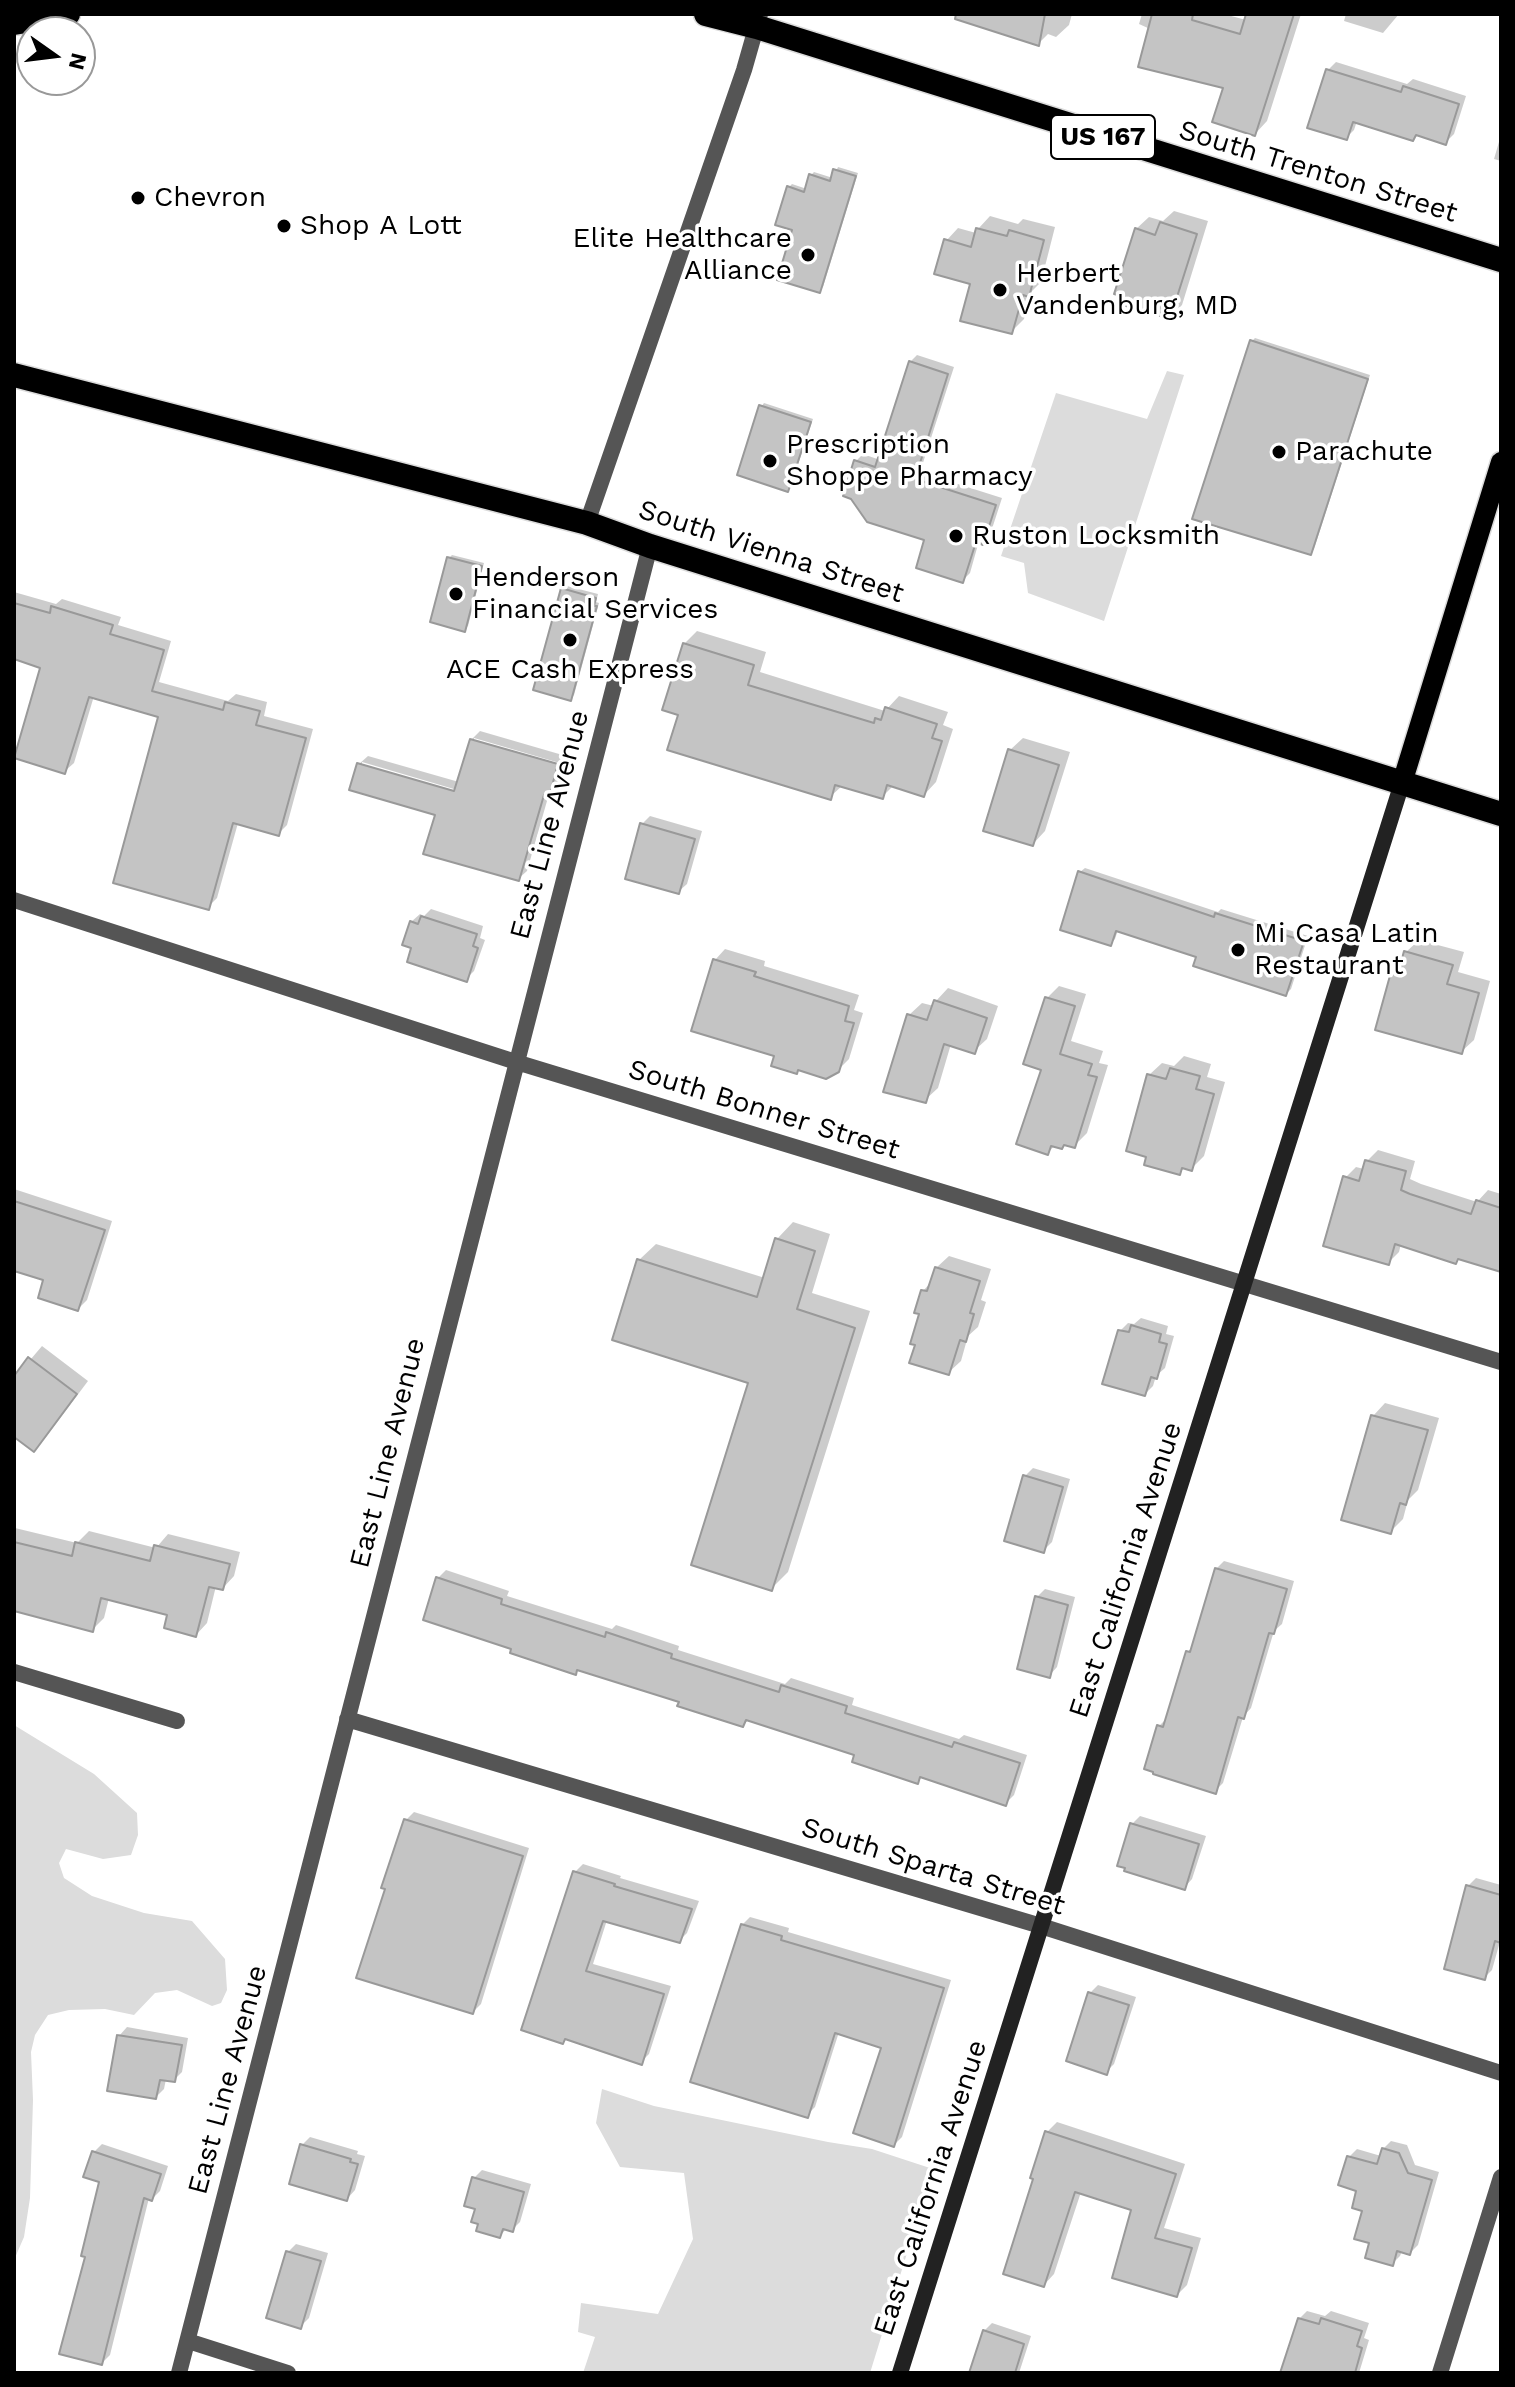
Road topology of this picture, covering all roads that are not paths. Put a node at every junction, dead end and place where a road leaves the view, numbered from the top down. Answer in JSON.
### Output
{"nodes":[{"id":1,"x":68,"y":14,"type":"edge"},
{"id":2,"x":706,"y":14,"type":"edge"},
{"id":3,"x":759,"y":21,"type":"edge"},
{"id":4,"x":14,"y":23,"type":"edge"},
{"id":5,"x":1501,"y":260,"type":"edge"},
{"id":6,"x":14,"y":375,"type":"edge"},
{"id":7,"x":1501,"y":462,"type":"edge"},
{"id":8,"x":587,"y":523,"type":"junction"},
{"id":9,"x":650,"y":546,"type":"junction"},
{"id":10,"x":1402,"y":783,"type":"junction"},
{"id":11,"x":1501,"y":814,"type":"edge"},
{"id":12,"x":14,"y":900,"type":"edge"},
{"id":13,"x":516,"y":1062,"type":"junction"},
{"id":14,"x":1245,"y":1284,"type":"junction"},
{"id":15,"x":1501,"y":1362,"type":"edge"},
{"id":16,"x":14,"y":1672,"type":"edge"},
{"id":17,"x":347,"y":1719,"type":"junction"},
{"id":18,"x":177,"y":1721,"type":"dead end"},
{"id":19,"x":1041,"y":1926,"type":"junction"},
{"id":20,"x":1501,"y":2073,"type":"edge"},
{"id":21,"x":1501,"y":2177,"type":"edge"},
{"id":22,"x":188,"y":2341,"type":"junction"},
{"id":23,"x":179,"y":2373,"type":"edge"},
{"id":24,"x":288,"y":2373,"type":"edge"},
{"id":25,"x":900,"y":2373,"type":"edge"},
{"id":26,"x":1440,"y":2373,"type":"edge"}],
"edges":[{"from":1,"to":4,"type":"highway"},
{"from":2,"to":3,"type":"highway","name":"South Trenton Street","number":"US 167"},
{"from":3,"to":5,"type":"highway","name":"South Trenton Street","number":"US 167"},
{"from":3,"to":8,"type":"street"},
{"from":6,"to":8,"type":"highway","name":"South Vienna Street"},
{"from":7,"to":10,"type":"main road"},
{"from":8,"to":9,"type":"highway","name":"South Vienna Street"},
{"from":9,"to":10,"type":"highway","name":"South Vienna Street"},
{"from":9,"to":13,"type":"street","name":"East Line Avenue"},
{"from":10,"to":11,"type":"highway","name":"South Vienna Street"},
{"from":10,"to":14,"type":"main road","name":"East California Avenue"},
{"from":12,"to":13,"type":"street","name":"South Bonner Street"},
{"from":13,"to":14,"type":"street","name":"South Bonner Street"},
{"from":13,"to":17,"type":"street","name":"East Line Avenue"},
{"from":14,"to":15,"type":"street","name":"South Bonner Street"},
{"from":14,"to":19,"type":"main road","name":"East California Avenue"},
{"from":16,"to":18,"type":"street"},
{"from":17,"to":19,"type":"street","name":"South Sparta Street"},
{"from":17,"to":22,"type":"street","name":"East Line Avenue"},
{"from":19,"to":20,"type":"street","name":"South Sparta Street"},
{"from":19,"to":25,"type":"main road","name":"East California Avenue"},
{"from":21,"to":26,"type":"street"},
{"from":22,"to":23,"type":"street","name":"East Line Avenue"},
{"from":22,"to":24,"type":"street"}]}
